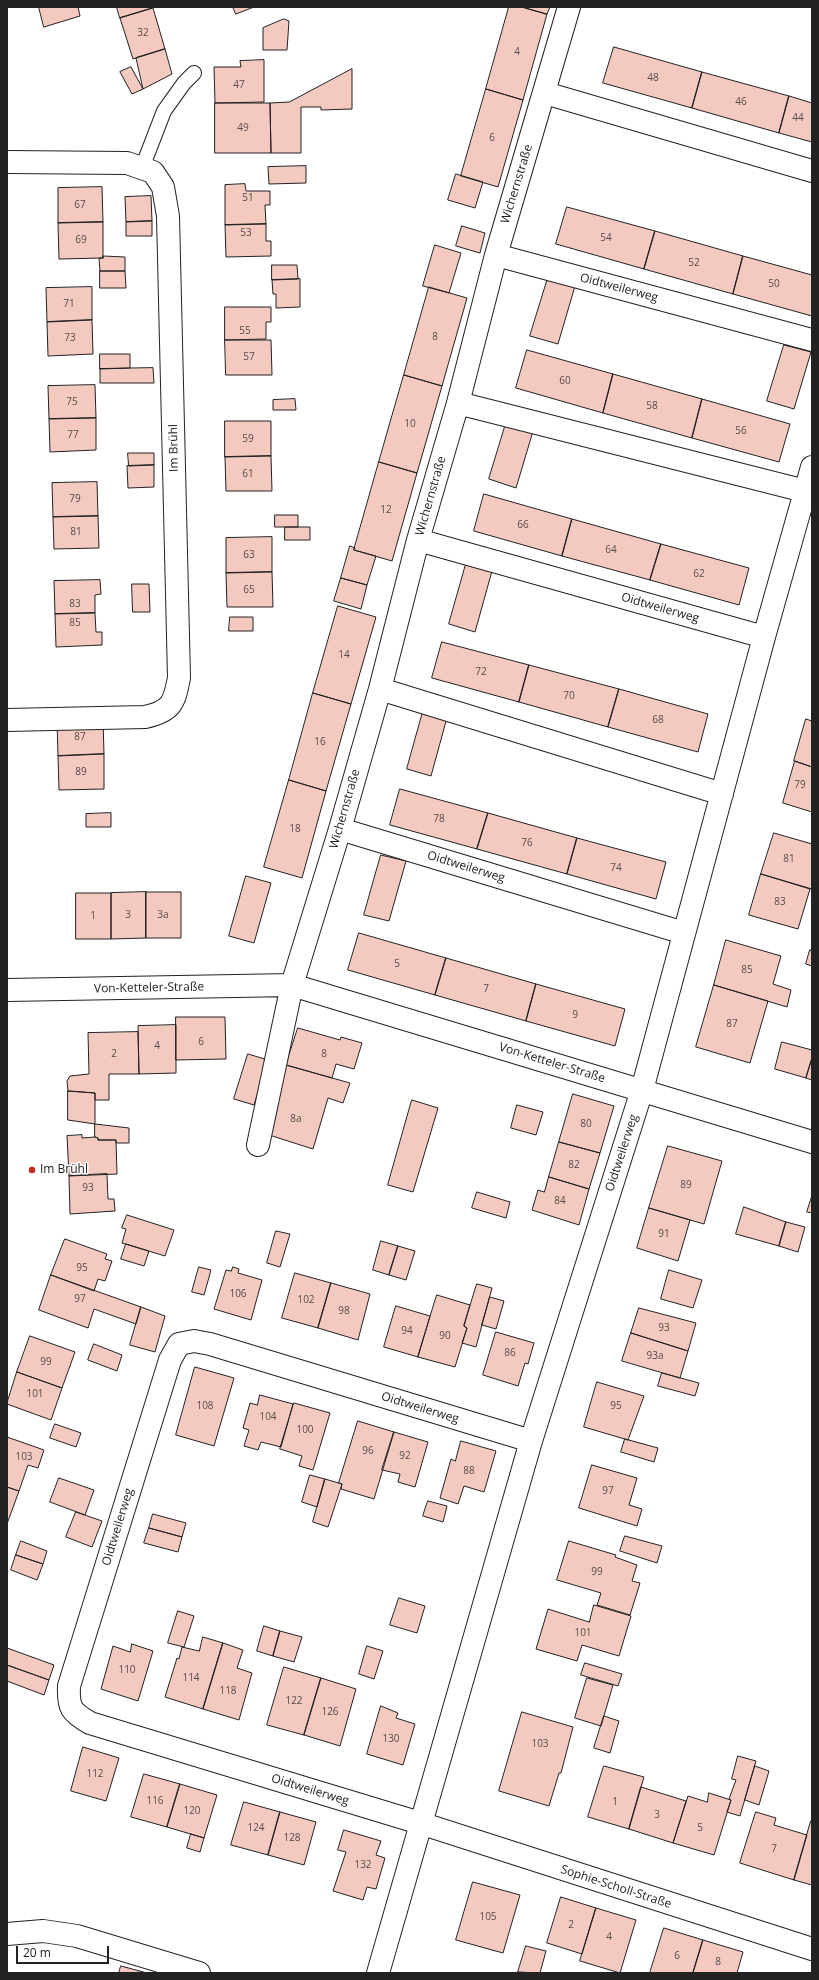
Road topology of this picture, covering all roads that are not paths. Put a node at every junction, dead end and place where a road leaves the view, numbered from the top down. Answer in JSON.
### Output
{"nodes":[{"id":1,"x":569,"y":7,"type":"edge"},
{"id":2,"x":194,"y":73,"type":"dead end"},
{"id":3,"x":545,"y":93,"type":"junction"},
{"id":4,"x":7,"y":162,"type":"edge"},
{"id":5,"x":142,"y":168,"type":"junction"},
{"id":6,"x":812,"y":171,"type":"edge"},
{"id":7,"x":496,"y":255,"type":"junction"},
{"id":8,"x":812,"y":340,"type":"edge"},
{"id":9,"x":458,"y":403,"type":"junction"},
{"id":10,"x":812,"y":467,"type":"edge"},
{"id":11,"x":805,"y":491,"type":"junction"},
{"id":12,"x":418,"y":540,"type":"junction"},
{"id":13,"x":764,"y":637,"type":"junction"},
{"id":14,"x":380,"y":690,"type":"junction"},
{"id":15,"x":7,"y":720,"type":"edge"},
{"id":16,"x":722,"y":794,"type":"junction"},
{"id":17,"x":340,"y":828,"type":"junction"},
{"id":18,"x":684,"y":933,"type":"junction"},
{"id":19,"x":292,"y":985,"type":"junction"},
{"id":20,"x":7,"y":990,"type":"edge"},
{"id":21,"x":642,"y":1090,"type":"junction"},
{"id":22,"x":812,"y":1142,"type":"edge"},
{"id":23,"x":258,"y":1145,"type":"dead end"},
{"id":24,"x":531,"y":1441,"type":"junction"},
{"id":25,"x":420,"y":1823,"type":"junction"},
{"id":26,"x":7,"y":1934,"type":"edge"},
{"id":27,"x":812,"y":1950,"type":"edge"},
{"id":28,"x":199,"y":1973,"type":"edge"},
{"id":29,"x":378,"y":1973,"type":"edge"}],
"edges":[{"from":1,"to":3,"type":"street","name":"Wichernstraße"},
{"from":2,"to":5,"type":"lane"},
{"from":3,"to":6,"type":"street"},
{"from":3,"to":7,"type":"street","name":"Wichernstraße"},
{"from":4,"to":5,"type":"street","name":"Im Brühl"},
{"from":5,"to":15,"type":"street","name":"Im Brühl"},
{"from":7,"to":8,"type":"street","name":"Oidtweilerweg"},
{"from":7,"to":9,"type":"street","name":"Wichernstraße"},
{"from":9,"to":11,"type":"street"},
{"from":9,"to":12,"type":"street","name":"Wichernstraße"},
{"from":10,"to":11,"type":"street","name":"Oidtweilerweg"},
{"from":11,"to":13,"type":"street","name":"Oidtweilerweg"},
{"from":12,"to":13,"type":"street","name":"Oidtweilerweg"},
{"from":12,"to":14,"type":"street","name":"Wichernstraße"},
{"from":13,"to":16,"type":"street","name":"Oidtweilerweg"},
{"from":14,"to":16,"type":"street"},
{"from":14,"to":17,"type":"street","name":"Wichernstraße"},
{"from":16,"to":18,"type":"street","name":"Oidtweilerweg"},
{"from":17,"to":18,"type":"street","name":"Oidtweilerweg"},
{"from":17,"to":19,"type":"street","name":"Wichernstraße"},
{"from":18,"to":21,"type":"street","name":"Oidtweilerweg"},
{"from":19,"to":20,"type":"street","name":"Von-Ketteler-Straße"},
{"from":19,"to":21,"type":"street","name":"Von-Ketteler-Straße"},
{"from":19,"to":23,"type":"street"},
{"from":21,"to":22,"type":"street","name":"Von-Ketteler-Straße"},
{"from":21,"to":24,"type":"street","name":"Oidtweilerweg"},
{"from":24,"to":25,"type":"street","name":"Oidtweilerweg"},
{"from":24,"to":25,"type":"street","name":"Oidtweilerweg"},
{"from":25,"to":27,"type":"street","name":"Sophie-Scholl-Straße"},
{"from":25,"to":29,"type":"street","name":"Oidtweilerweg"},
{"from":26,"to":28,"type":"street"}]}
